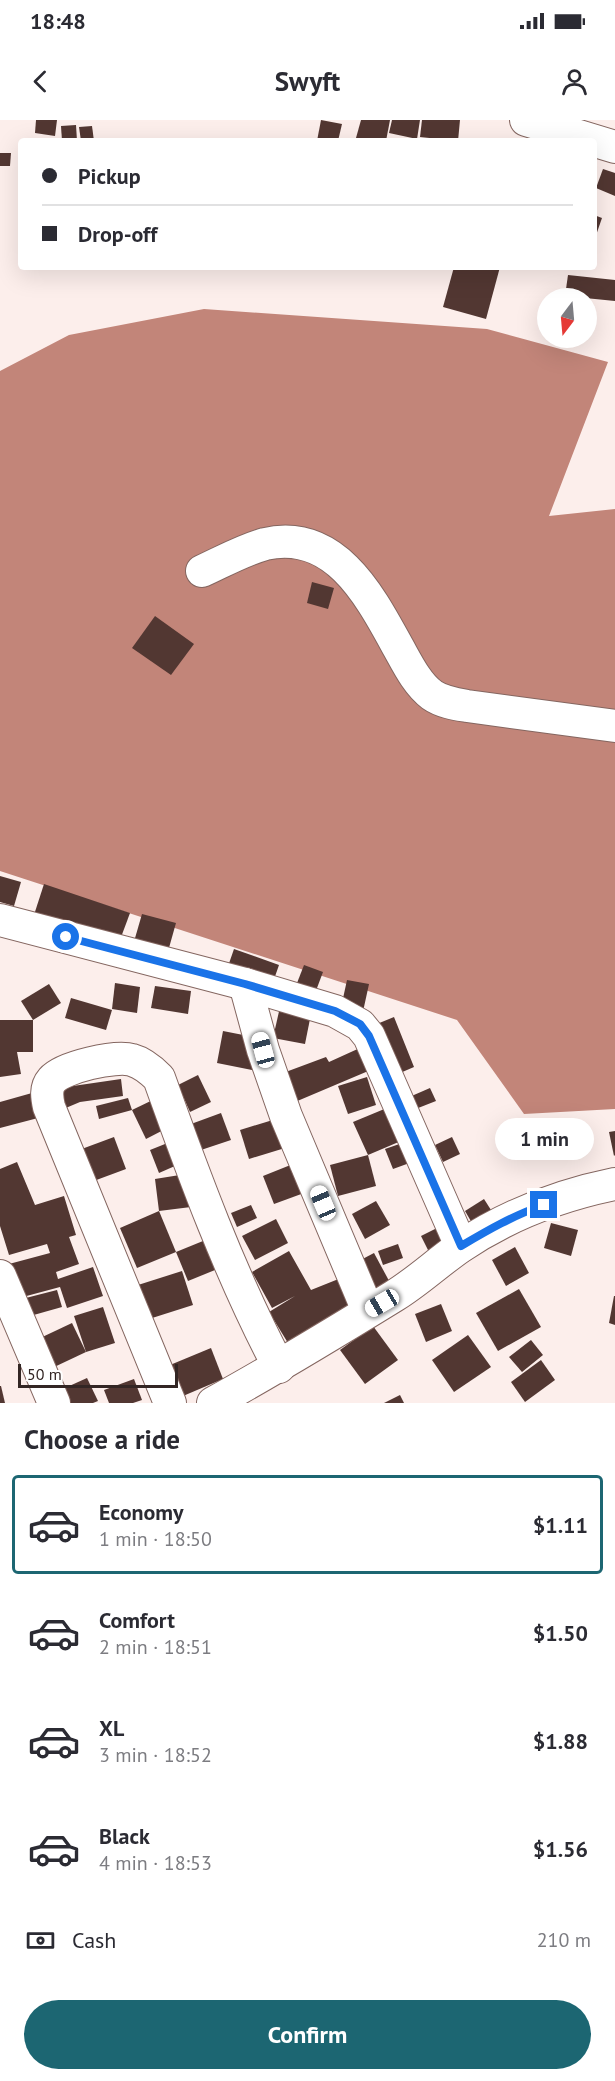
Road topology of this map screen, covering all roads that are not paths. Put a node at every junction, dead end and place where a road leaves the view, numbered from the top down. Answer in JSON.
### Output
{"nodes":[{"id":1,"x":526,"y":120,"type":"edge"},
{"id":2,"x":585,"y":138,"type":"edge"},
{"id":3,"x":597,"y":142,"type":"edge"},
{"id":4,"x":615,"y":147,"type":"edge"},
{"id":5,"x":202,"y":572,"type":"dead end"},
{"id":6,"x":615,"y":726,"type":"edge"},
{"id":7,"x":0,"y":920,"type":"edge"},
{"id":8,"x":245,"y":984,"type":"junction"},
{"id":9,"x":615,"y":1184,"type":"edge"},
{"id":10,"x":461,"y":1246,"type":"junction"},
{"id":11,"x":0,"y":1276,"type":"edge"},
{"id":12,"x":368,"y":1311,"type":"junction"},
{"id":13,"x":279,"y":1366,"type":"junction"},
{"id":14,"x":54,"y":1403,"type":"edge"},
{"id":15,"x":170,"y":1403,"type":"edge"},
{"id":16,"x":213,"y":1403,"type":"edge"}],
"edges":[{"from":1,"to":2,"type":"street"},
{"from":3,"to":4,"type":"street"},
{"from":5,"to":6,"type":"street"},
{"from":7,"to":8,"type":"street"},
{"from":8,"to":10,"type":"street"},
{"from":8,"to":12,"type":"street"},
{"from":9,"to":10,"type":"street"},
{"from":10,"to":12,"type":"street"},
{"from":11,"to":14,"type":"street"},
{"from":12,"to":13,"type":"street"},
{"from":13,"to":15,"type":"street"},
{"from":13,"to":16,"type":"street"}]}
